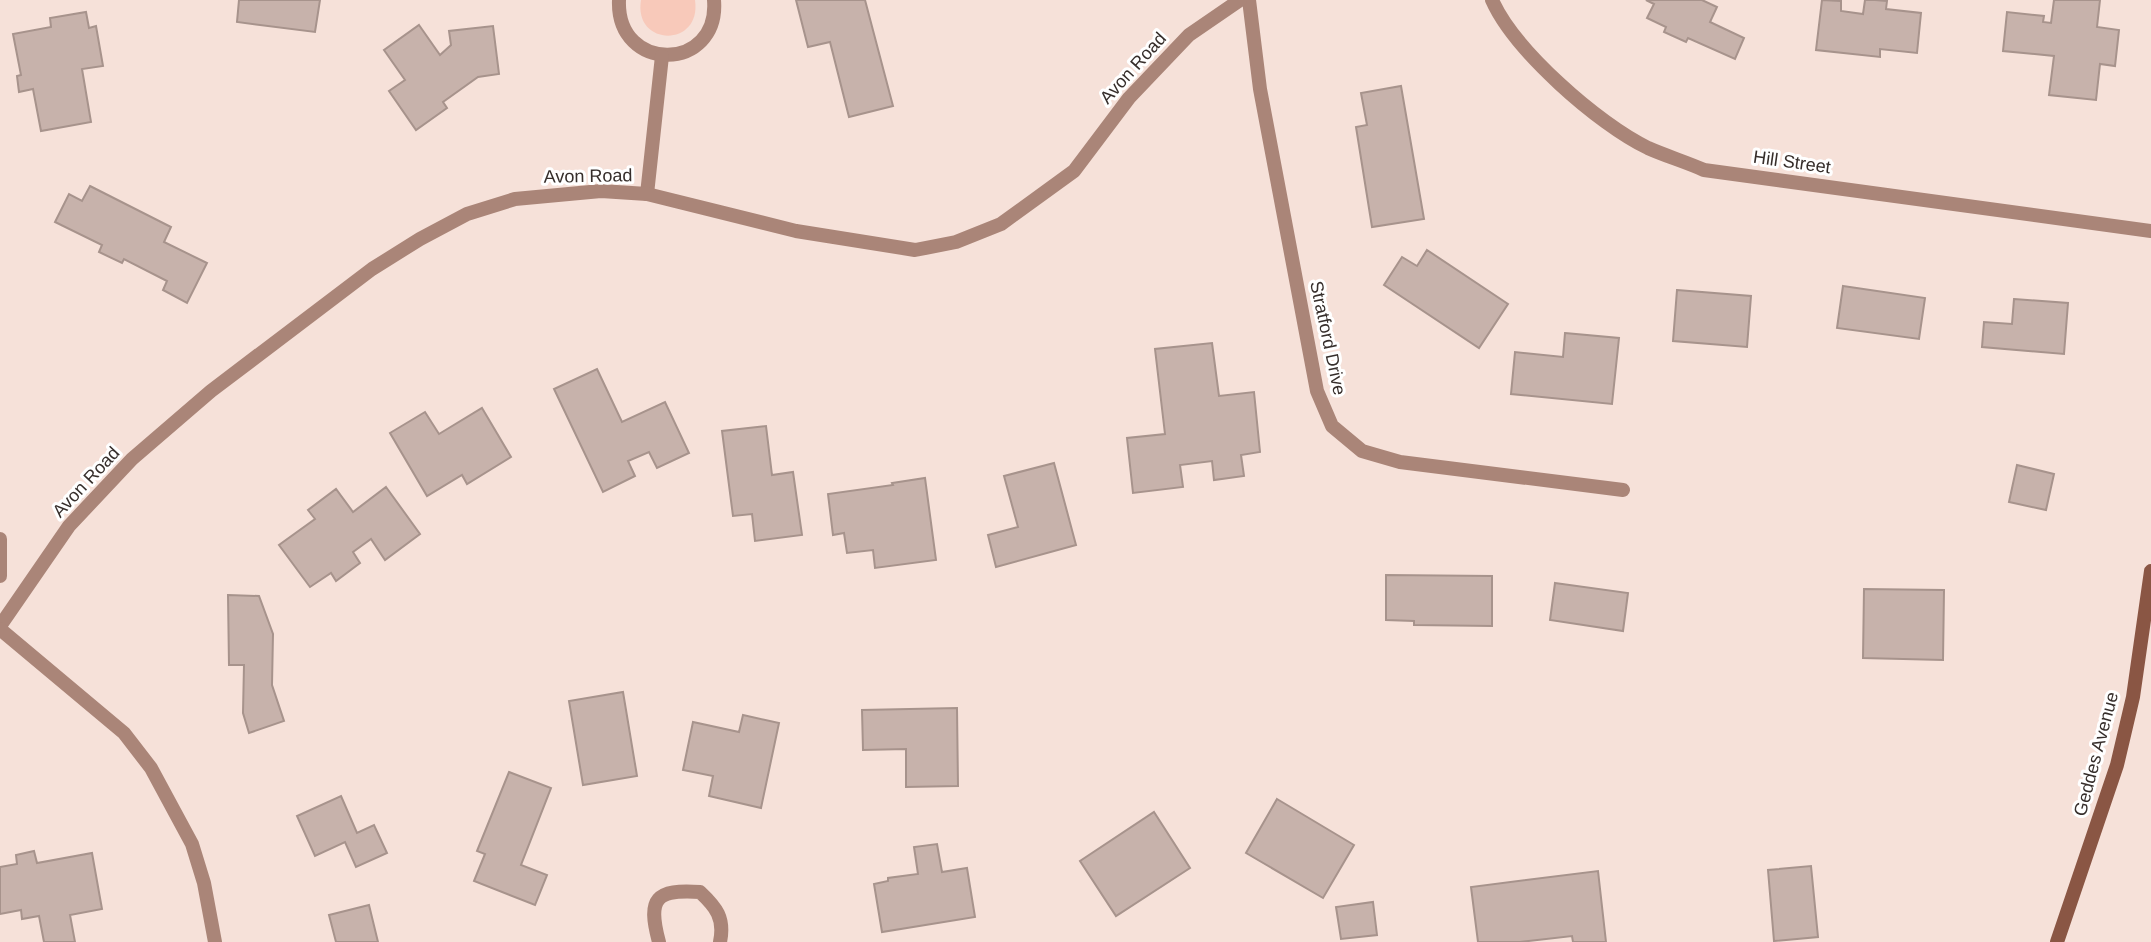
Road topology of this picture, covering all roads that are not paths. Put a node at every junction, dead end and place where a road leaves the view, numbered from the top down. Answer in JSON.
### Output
{"nodes":[{"id":1,"x":619,"y":0,"type":"edge"},
{"id":2,"x":714,"y":0,"type":"edge"},
{"id":3,"x":1240,"y":0,"type":"edge"},
{"id":4,"x":1249,"y":0,"type":"edge"},
{"id":5,"x":1492,"y":0,"type":"edge"},
{"id":6,"x":662,"y":56,"type":"junction"},
{"id":7,"x":647,"y":194,"type":"junction"},
{"id":8,"x":2151,"y":231,"type":"edge"},
{"id":9,"x":1623,"y":490,"type":"dead end"},
{"id":10,"x":0,"y":539,"type":"edge"},
{"id":11,"x":2151,"y":571,"type":"edge"},
{"id":12,"x":0,"y":576,"type":"edge"},
{"id":13,"x":0,"y":628,"type":"edge"},
{"id":14,"x":215,"y":942,"type":"edge"},
{"id":15,"x":659,"y":942,"type":"edge"},
{"id":16,"x":720,"y":942,"type":"edge"},
{"id":17,"x":2057,"y":942,"type":"edge"}],
"edges":[{"from":1,"to":6,"type":"street"},
{"from":2,"to":6,"type":"street"},
{"from":3,"to":7,"type":"street","name":"Avon Road"},
{"from":4,"to":9,"type":"street","name":"Stratford Drive"},
{"from":5,"to":8,"type":"street","name":"Hill Street"},
{"from":6,"to":7,"type":"street"},
{"from":7,"to":13,"type":"street","name":"Avon Road"},
{"from":10,"to":12,"type":"street"},
{"from":11,"to":17,"type":"main road","name":"Geddes Avenue"},
{"from":13,"to":14,"type":"street"},
{"from":15,"to":16,"type":"street"}]}
